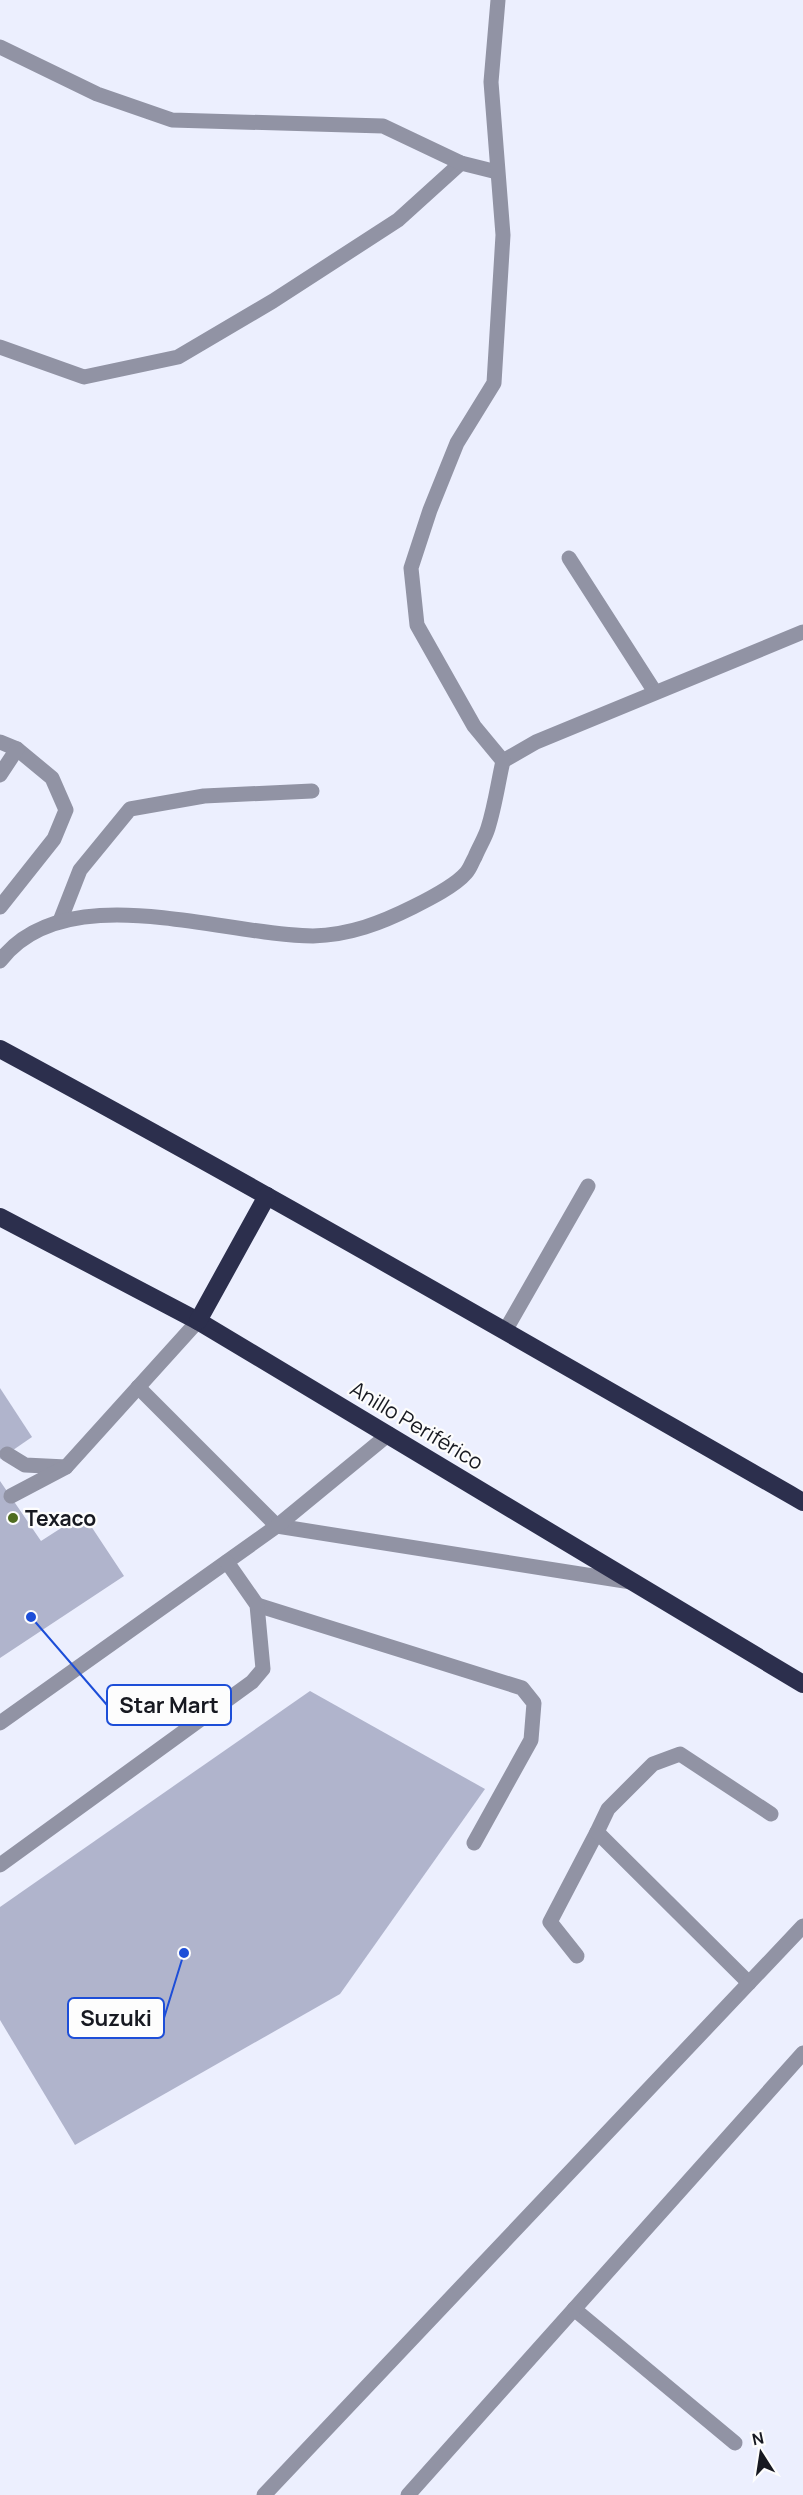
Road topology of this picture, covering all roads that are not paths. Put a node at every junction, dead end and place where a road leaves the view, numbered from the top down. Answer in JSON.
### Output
{"nodes":[{"id":1,"x":498,"y":0,"type":"edge"},
{"id":2,"x":0,"y":47,"type":"edge"},
{"id":3,"x":461,"y":163,"type":"junction"},
{"id":4,"x":497,"y":172,"type":"junction"},
{"id":5,"x":0,"y":347,"type":"edge"},
{"id":6,"x":569,"y":558,"type":"dead end"},
{"id":7,"x":803,"y":632,"type":"edge"},
{"id":8,"x":656,"y":692,"type":"junction"},
{"id":9,"x":0,"y":742,"type":"edge"},
{"id":10,"x":17,"y":749,"type":"junction"},
{"id":11,"x":503,"y":761,"type":"junction"},
{"id":12,"x":0,"y":775,"type":"edge"},
{"id":13,"x":312,"y":791,"type":"dead end"},
{"id":14,"x":0,"y":907,"type":"edge"},
{"id":15,"x":60,"y":921,"type":"junction"},
{"id":16,"x":0,"y":961,"type":"edge"},
{"id":17,"x":0,"y":1049,"type":"edge"},
{"id":18,"x":588,"y":1186,"type":"dead end"},
{"id":19,"x":267,"y":1196,"type":"junction"},
{"id":20,"x":0,"y":1217,"type":"edge"},
{"id":21,"x":198,"y":1321,"type":"junction"},
{"id":22,"x":505,"y":1331,"type":"junction"},
{"id":23,"x":138,"y":1387,"type":"junction"},
{"id":24,"x":389,"y":1434,"type":"junction"},
{"id":25,"x":7,"y":1454,"type":"dead end"},
{"id":26,"x":66,"y":1467,"type":"junction"},
{"id":27,"x":11,"y":1496,"type":"dead end"},
{"id":28,"x":803,"y":1502,"type":"edge"},
{"id":29,"x":277,"y":1526,"type":"junction"},
{"id":30,"x":227,"y":1562,"type":"junction"},
{"id":31,"x":637,"y":1583,"type":"junction"},
{"id":32,"x":256,"y":1605,"type":"junction"},
{"id":33,"x":803,"y":1684,"type":"edge"},
{"id":34,"x":0,"y":1723,"type":"edge"},
{"id":35,"x":771,"y":1814,"type":"dead end"},
{"id":36,"x":597,"y":1832,"type":"junction"},
{"id":37,"x":474,"y":1843,"type":"dead end"},
{"id":38,"x":0,"y":1865,"type":"edge"},
{"id":39,"x":803,"y":1926,"type":"edge"},
{"id":40,"x":577,"y":1956,"type":"dead end"},
{"id":41,"x":749,"y":1983,"type":"junction"},
{"id":42,"x":803,"y":2053,"type":"edge"},
{"id":43,"x":574,"y":2309,"type":"junction"},
{"id":44,"x":735,"y":2443,"type":"dead end"},
{"id":45,"x":264,"y":2495,"type":"edge"},
{"id":46,"x":408,"y":2495,"type":"edge"}],
"edges":[{"from":1,"to":4,"type":"street"},
{"from":2,"to":3,"type":"street"},
{"from":3,"to":4,"type":"street"},
{"from":3,"to":5,"type":"street"},
{"from":4,"to":11,"type":"street"},
{"from":6,"to":8,"type":"street"},
{"from":7,"to":8,"type":"street"},
{"from":8,"to":11,"type":"street"},
{"from":9,"to":10,"type":"street"},
{"from":10,"to":12,"type":"street"},
{"from":10,"to":14,"type":"street"},
{"from":11,"to":15,"type":"street"},
{"from":13,"to":15,"type":"street"},
{"from":15,"to":16,"type":"street"},
{"from":17,"to":19,"type":"highway"},
{"from":18,"to":22,"type":"street"},
{"from":19,"to":21,"type":"highway"},
{"from":19,"to":22,"type":"highway"},
{"from":20,"to":21,"type":"highway","name":"Anillo Periférico"},
{"from":21,"to":23,"type":"street"},
{"from":21,"to":24,"type":"highway","name":"Anillo Periférico"},
{"from":22,"to":28,"type":"highway"},
{"from":23,"to":26,"type":"street"},
{"from":23,"to":29,"type":"street"},
{"from":24,"to":29,"type":"street"},
{"from":24,"to":31,"type":"highway","name":"Anillo Periférico"},
{"from":25,"to":26,"type":"street"},
{"from":26,"to":27,"type":"street"},
{"from":29,"to":30,"type":"street"},
{"from":29,"to":31,"type":"street"},
{"from":30,"to":32,"type":"street"},
{"from":30,"to":34,"type":"street"},
{"from":31,"to":33,"type":"highway","name":"Anillo Periférico"},
{"from":32,"to":37,"type":"street"},
{"from":32,"to":38,"type":"street"},
{"from":35,"to":36,"type":"street"},
{"from":36,"to":40,"type":"street"},
{"from":36,"to":41,"type":"street"},
{"from":39,"to":41,"type":"street"},
{"from":41,"to":45,"type":"street"},
{"from":42,"to":43,"type":"street"},
{"from":43,"to":44,"type":"street"},
{"from":43,"to":46,"type":"street"}]}
